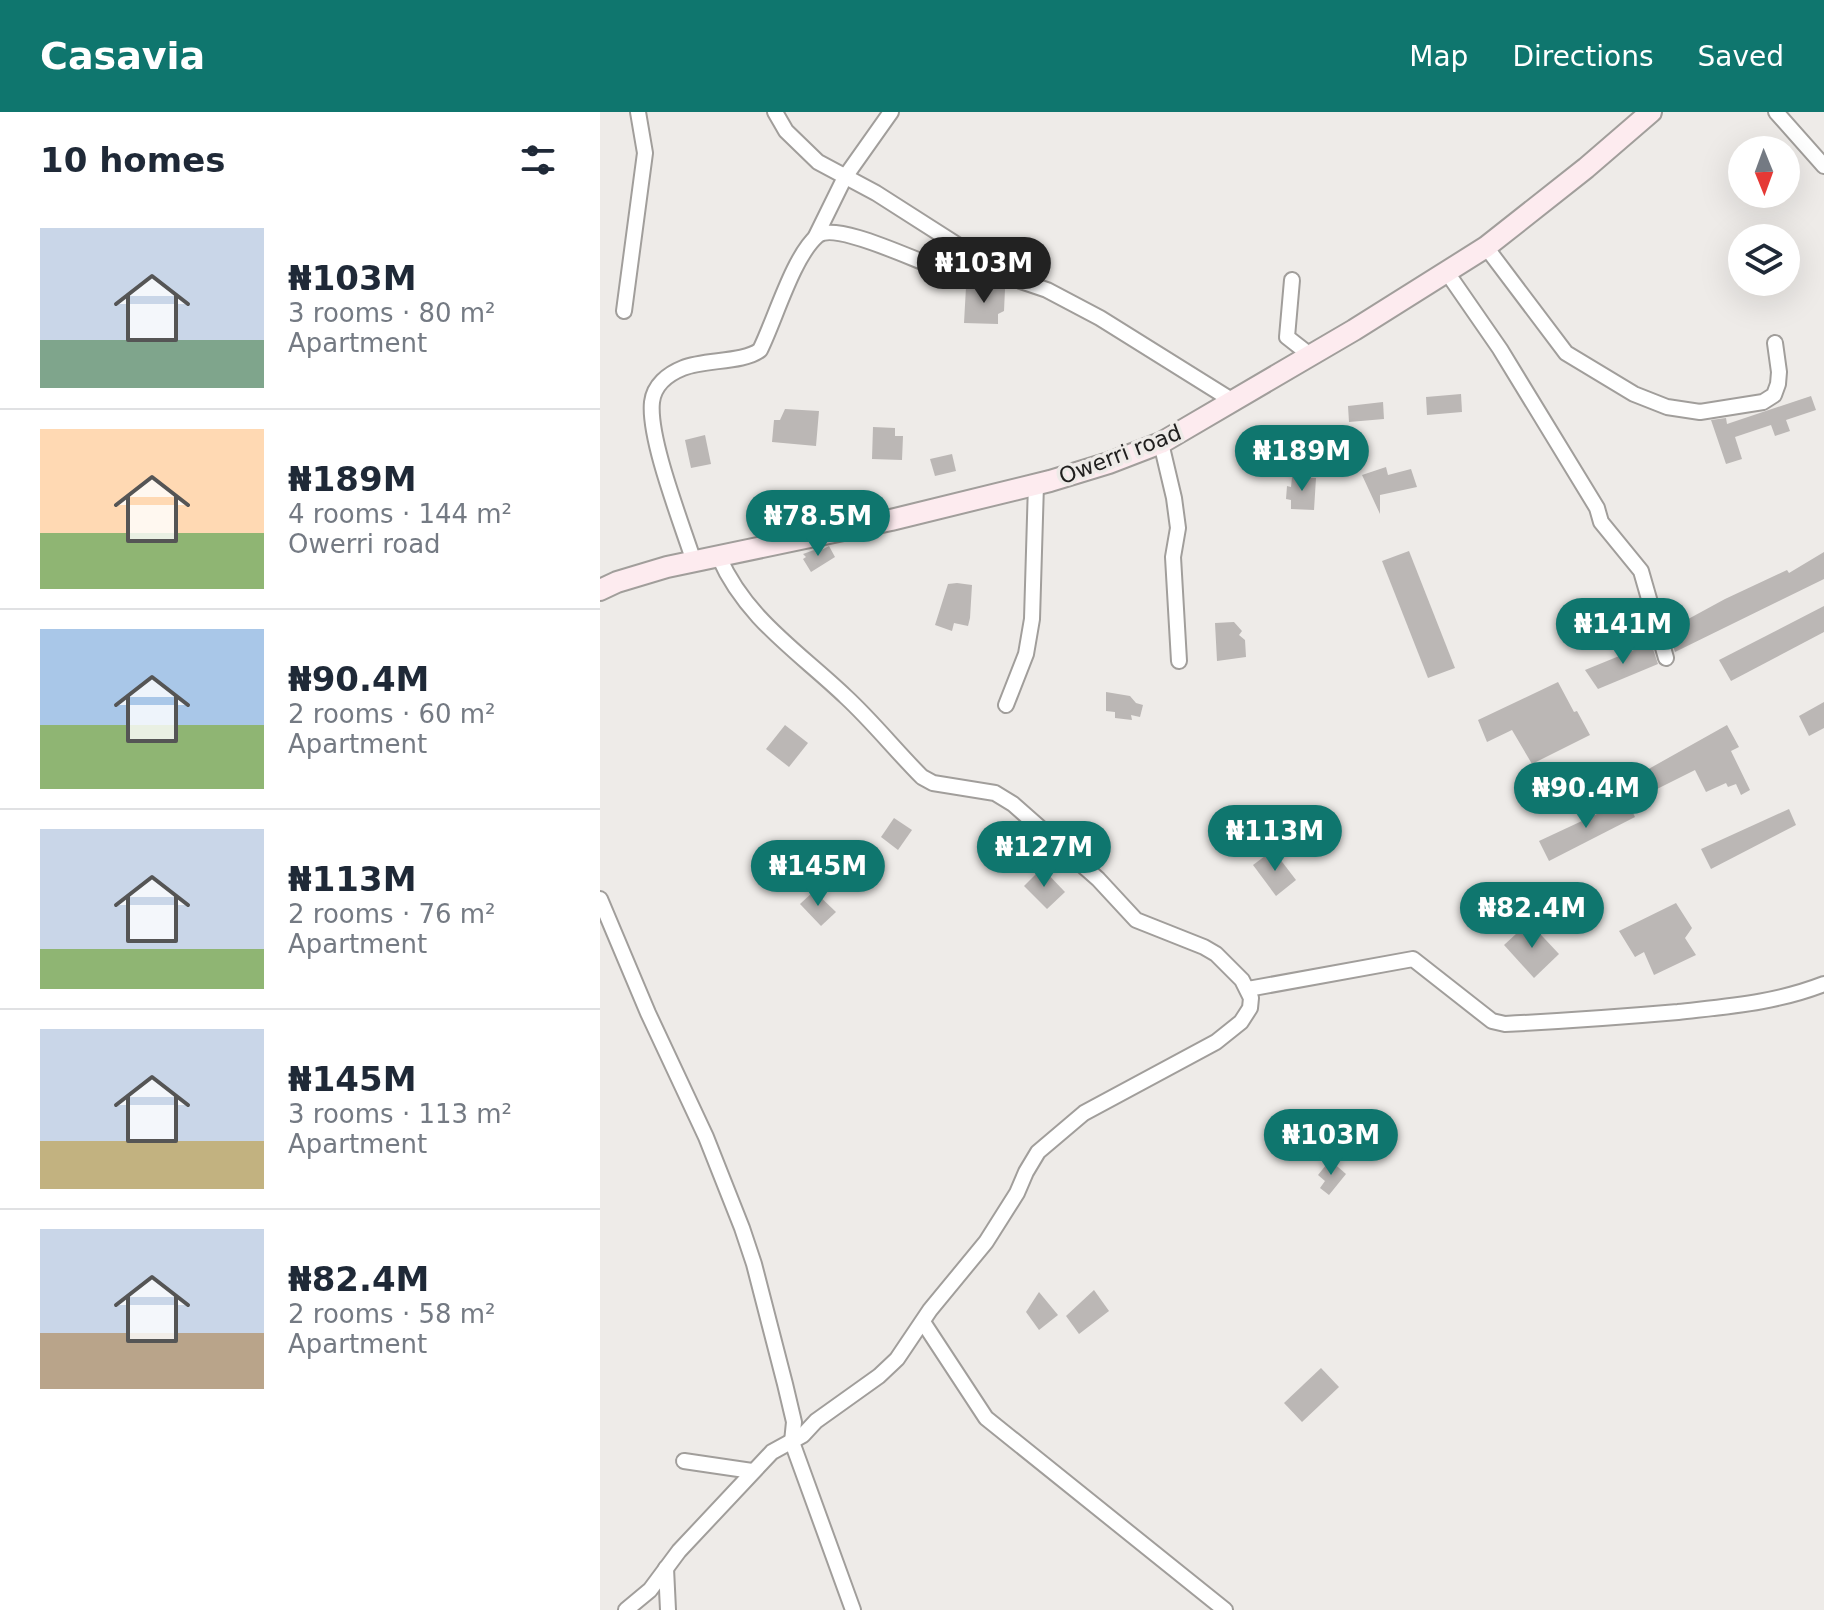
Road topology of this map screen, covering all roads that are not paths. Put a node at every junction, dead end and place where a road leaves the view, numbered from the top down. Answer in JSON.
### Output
{"nodes":[{"id":1,"x":638,"y":112,"type":"edge"},
{"id":2,"x":775,"y":112,"type":"edge"},
{"id":3,"x":891,"y":112,"type":"edge"},
{"id":4,"x":1651,"y":112,"type":"edge"},
{"id":5,"x":1776,"y":112,"type":"edge"},
{"id":6,"x":1824,"y":166,"type":"edge"},
{"id":7,"x":845,"y":177,"type":"junction"},
{"id":8,"x":816,"y":236,"type":"junction"},
{"id":9,"x":1486,"y":247,"type":"junction"},
{"id":10,"x":1446,"y":271,"type":"junction"},
{"id":11,"x":1006,"y":276,"type":"junction"},
{"id":12,"x":1292,"y":280,"type":"dead end"},
{"id":13,"x":624,"y":311,"type":"dead end"},
{"id":14,"x":1775,"y":343,"type":"dead end"},
{"id":15,"x":1310,"y":355,"type":"junction"},
{"id":16,"x":1233,"y":401,"type":"junction"},
{"id":17,"x":1161,"y":443,"type":"junction"},
{"id":18,"x":1036,"y":484,"type":"junction"},
{"id":19,"x":719,"y":557,"type":"junction"},
{"id":20,"x":694,"y":562,"type":"junction"},
{"id":21,"x":600,"y":590,"type":"edge"},
{"id":22,"x":1666,"y":658,"type":"dead end"},
{"id":23,"x":1179,"y":661,"type":"dead end"},
{"id":24,"x":1006,"y":705,"type":"dead end"},
{"id":25,"x":600,"y":899,"type":"edge"},
{"id":26,"x":1824,"y":984,"type":"edge"},
{"id":27,"x":1248,"y":989,"type":"junction"},
{"id":28,"x":923,"y":1322,"type":"junction"},
{"id":29,"x":798,"y":1438,"type":"junction"},
{"id":30,"x":684,"y":1461,"type":"dead end"},
{"id":31,"x":752,"y":1471,"type":"junction"},
{"id":32,"x":666,"y":1568,"type":"junction"},
{"id":33,"x":626,"y":1610,"type":"edge"},
{"id":34,"x":668,"y":1610,"type":"edge"},
{"id":35,"x":853,"y":1610,"type":"edge"},
{"id":36,"x":1225,"y":1610,"type":"edge"}],
"edges":[{"from":1,"to":13,"type":"street"},
{"from":2,"to":7,"type":"street"},
{"from":3,"to":7,"type":"street"},
{"from":4,"to":9,"type":"main road","name":"Owerri road"},
{"from":5,"to":6,"type":"street"},
{"from":7,"to":8,"type":"street"},
{"from":7,"to":11,"type":"street"},
{"from":8,"to":11,"type":"street"},
{"from":8,"to":20,"type":"street"},
{"from":9,"to":10,"type":"main road","name":"Owerri road"},
{"from":9,"to":14,"type":"street"},
{"from":10,"to":15,"type":"main road","name":"Owerri road"},
{"from":10,"to":22,"type":"street"},
{"from":11,"to":16,"type":"street"},
{"from":12,"to":15,"type":"street"},
{"from":15,"to":16,"type":"main road","name":"Owerri road"},
{"from":16,"to":17,"type":"main road","name":"Owerri road"},
{"from":17,"to":18,"type":"main road","name":"Owerri road"},
{"from":17,"to":23,"type":"street"},
{"from":18,"to":19,"type":"main road","name":"Owerri road"},
{"from":18,"to":24,"type":"street"},
{"from":19,"to":20,"type":"main road","name":"Owerri road"},
{"from":19,"to":27,"type":"street"},
{"from":20,"to":21,"type":"main road","name":"Owerri road"},
{"from":25,"to":29,"type":"street"},
{"from":26,"to":27,"type":"street"},
{"from":27,"to":28,"type":"street"},
{"from":28,"to":29,"type":"street"},
{"from":28,"to":36,"type":"street"},
{"from":29,"to":31,"type":"street"},
{"from":29,"to":35,"type":"street"},
{"from":30,"to":31,"type":"street"},
{"from":31,"to":32,"type":"street"},
{"from":32,"to":33,"type":"street"},
{"from":32,"to":34,"type":"street"}]}
